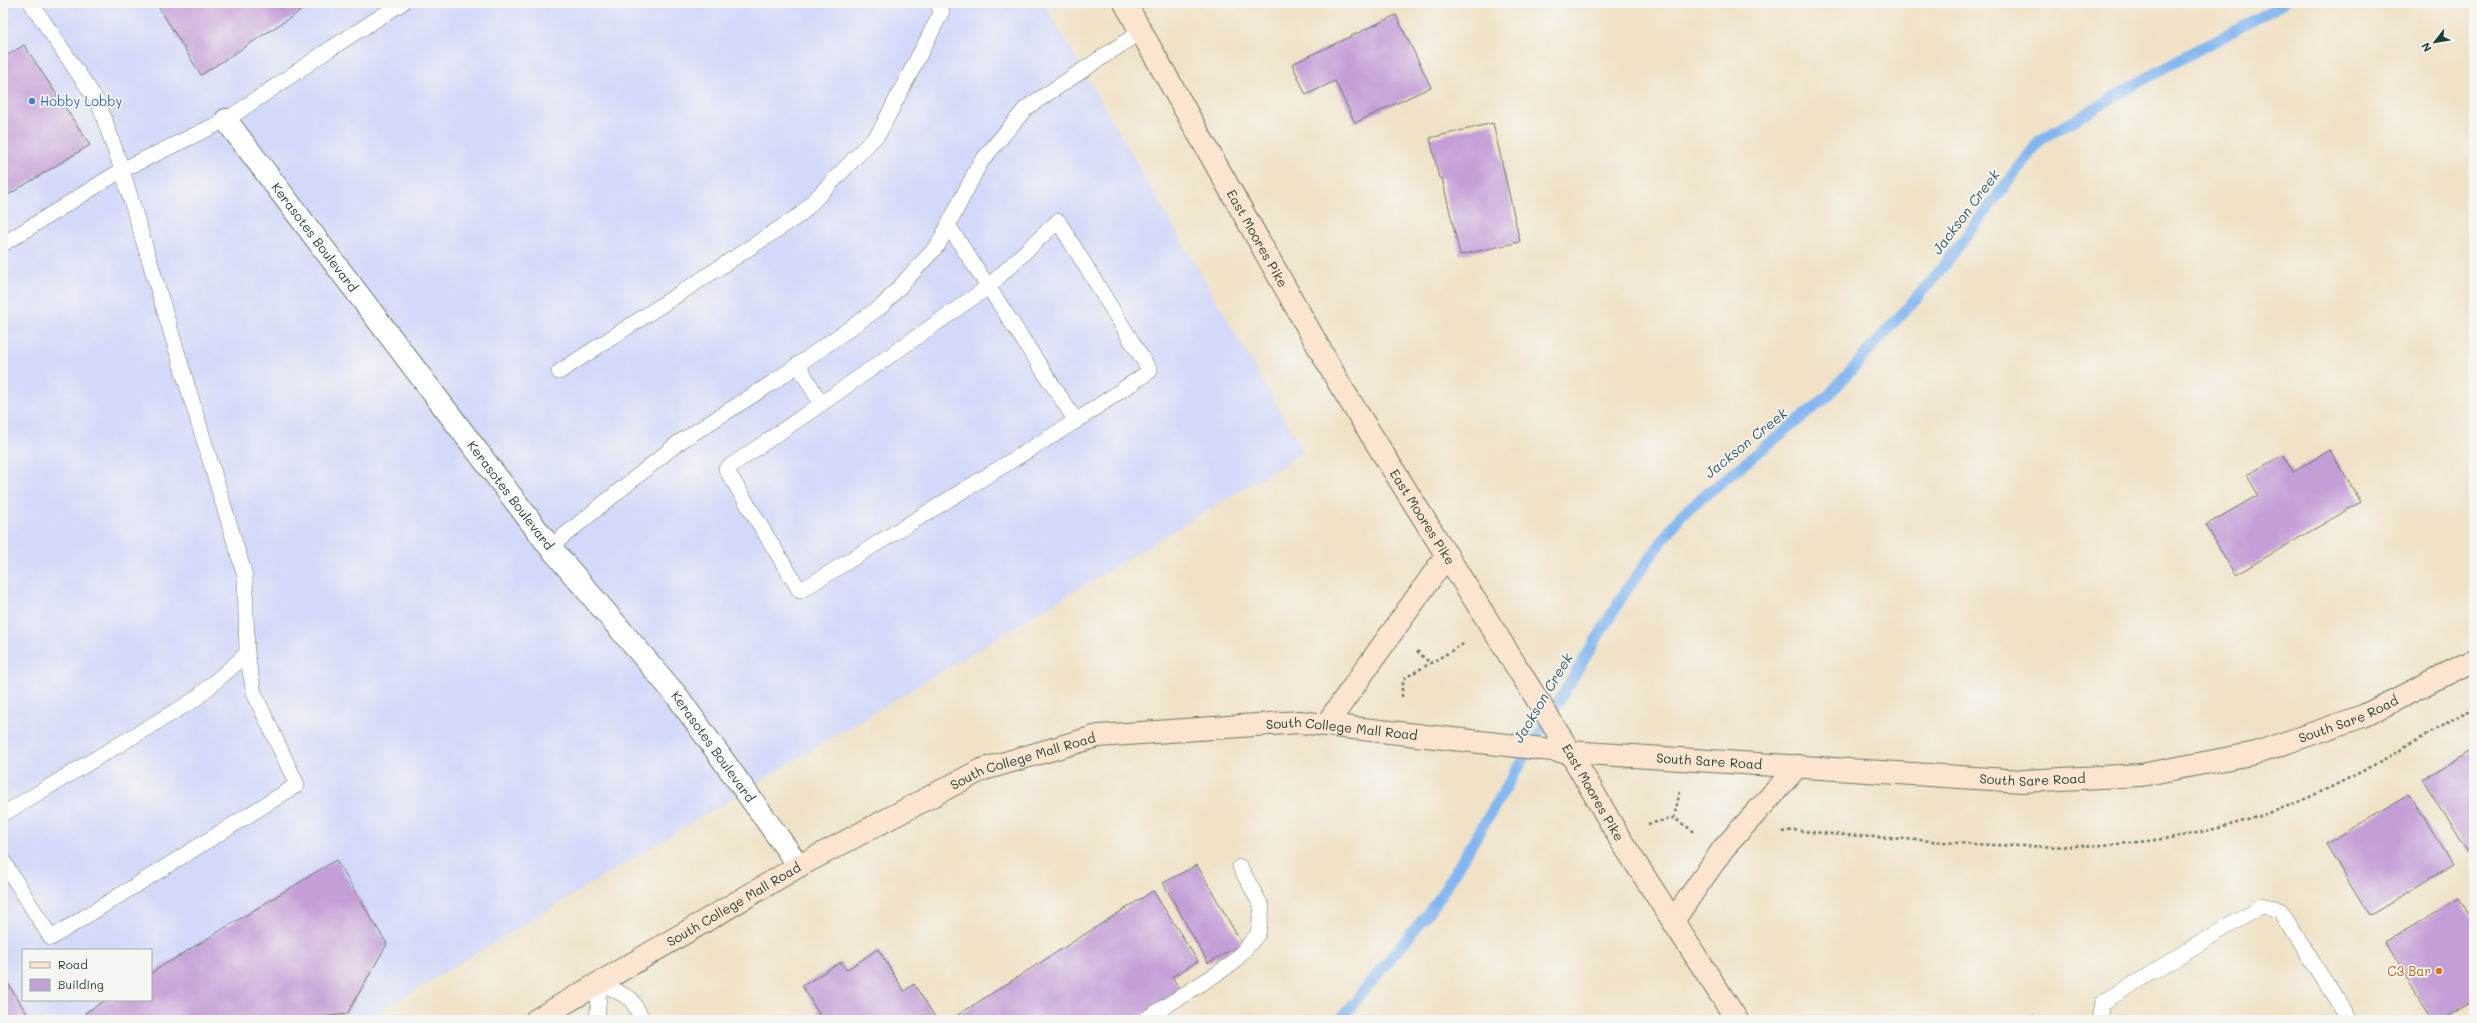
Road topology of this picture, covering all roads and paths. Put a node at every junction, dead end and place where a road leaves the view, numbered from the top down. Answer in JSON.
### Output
{"nodes":[{"id":1,"x":31,"y":3,"type":"edge"},
{"id":2,"x":402,"y":3,"type":"edge"},
{"id":3,"x":937,"y":3,"type":"edge"},
{"id":4,"x":1125,"y":3,"type":"edge"},
{"id":5,"x":1140,"y":32,"type":"junction"},
{"id":6,"x":226,"y":120,"type":"junction"},
{"id":7,"x":122,"y":170,"type":"junction"},
{"id":8,"x":948,"y":225,"type":"junction"},
{"id":9,"x":3,"y":244,"type":"edge"},
{"id":10,"x":988,"y":287,"type":"junction"},
{"id":11,"x":798,"y":364,"type":"junction"},
{"id":12,"x":559,"y":372,"type":"dead end"},
{"id":13,"x":821,"y":404,"type":"junction"},
{"id":14,"x":1076,"y":421,"type":"junction"},
{"id":15,"x":550,"y":547,"type":"junction"},
{"id":16,"x":1447,"y":555,"type":"junction"},
{"id":17,"x":1467,"y":641,"type":"dead end"},
{"id":18,"x":1412,"y":646,"type":"dead end"},
{"id":19,"x":248,"y":654,"type":"junction"},
{"id":20,"x":2474,"y":660,"type":"edge"},
{"id":21,"x":1431,"y":664,"type":"junction"},
{"id":22,"x":1402,"y":697,"type":"dead end"},
{"id":23,"x":2474,"y":707,"type":"edge"},
{"id":24,"x":1326,"y":725,"type":"junction"},
{"id":25,"x":1576,"y":755,"type":"junction"},
{"id":26,"x":1798,"y":766,"type":"junction"},
{"id":27,"x":1680,"y":789,"type":"dead end"},
{"id":28,"x":3,"y":814,"type":"edge"},
{"id":29,"x":1674,"y":818,"type":"junction"},
{"id":30,"x":1645,"y":824,"type":"dead end"},
{"id":31,"x":1775,"y":833,"type":"dead end"},
{"id":32,"x":1701,"y":836,"type":"dead end"},
{"id":33,"x":3,"y":861,"type":"edge"},
{"id":34,"x":799,"y":866,"type":"junction"},
{"id":35,"x":1240,"y":867,"type":"dead end"},
{"id":36,"x":1674,"y":922,"type":"junction"},
{"id":37,"x":600,"y":982,"type":"junction"},
{"id":38,"x":536,"y":1020,"type":"edge"},
{"id":39,"x":596,"y":1020,"type":"edge"},
{"id":40,"x":643,"y":1020,"type":"edge"},
{"id":41,"x":1144,"y":1020,"type":"edge"},
{"id":42,"x":1737,"y":1020,"type":"edge"},
{"id":43,"x":2099,"y":1020,"type":"edge"},
{"id":44,"x":2349,"y":1020,"type":"edge"}],
"edges":[{"from":1,"to":7,"type":"lane"},
{"from":2,"to":6,"type":"lane"},
{"from":3,"to":12,"type":"lane"},
{"from":4,"to":5,"type":"main road","name":"East Moores Pike"},
{"from":5,"to":8,"type":"lane"},
{"from":5,"to":16,"type":"main road","name":"East Moores Pike"},
{"from":6,"to":7,"type":"lane"},
{"from":6,"to":15,"type":"street","name":"Kerasotes Boulevard"},
{"from":7,"to":9,"type":"lane"},
{"from":7,"to":19,"type":"lane"},
{"from":8,"to":10,"type":"lane"},
{"from":8,"to":11,"type":"lane"},
{"from":10,"to":13,"type":"lane"},
{"from":10,"to":14,"type":"lane"},
{"from":10,"to":14,"type":"lane"},
{"from":11,"to":13,"type":"lane"},
{"from":11,"to":15,"type":"lane"},
{"from":13,"to":14,"type":"lane"},
{"from":15,"to":34,"type":"street","name":"Kerasotes Boulevard"},
{"from":16,"to":24,"type":"main road"},
{"from":16,"to":25,"type":"main road","name":"East Moores Pike"},
{"from":17,"to":21,"type":"path"},
{"from":18,"to":21,"type":"path"},
{"from":19,"to":28,"type":"lane"},
{"from":19,"to":33,"type":"lane"},
{"from":20,"to":26,"type":"main road","name":"South Sare Road"},
{"from":21,"to":22,"type":"path"},
{"from":23,"to":31,"type":"path"},
{"from":24,"to":25,"type":"main road","name":"South College Mall Road"},
{"from":24,"to":34,"type":"main road","name":"South College Mall Road"},
{"from":25,"to":26,"type":"main road","name":"South Sare Road"},
{"from":25,"to":36,"type":"main road","name":"East Moores Pike"},
{"from":26,"to":36,"type":"main road"},
{"from":27,"to":29,"type":"path"},
{"from":29,"to":30,"type":"path"},
{"from":29,"to":32,"type":"path"},
{"from":34,"to":37,"type":"main road","name":"South College Mall Road"},
{"from":35,"to":41,"type":"lane"},
{"from":36,"to":42,"type":"main road","name":"East Moores Pike"},
{"from":37,"to":38,"type":"main road","name":"South College Mall Road"},
{"from":37,"to":39,"type":"lane"},
{"from":37,"to":40,"type":"lane"},
{"from":43,"to":44,"type":"lane"}]}
